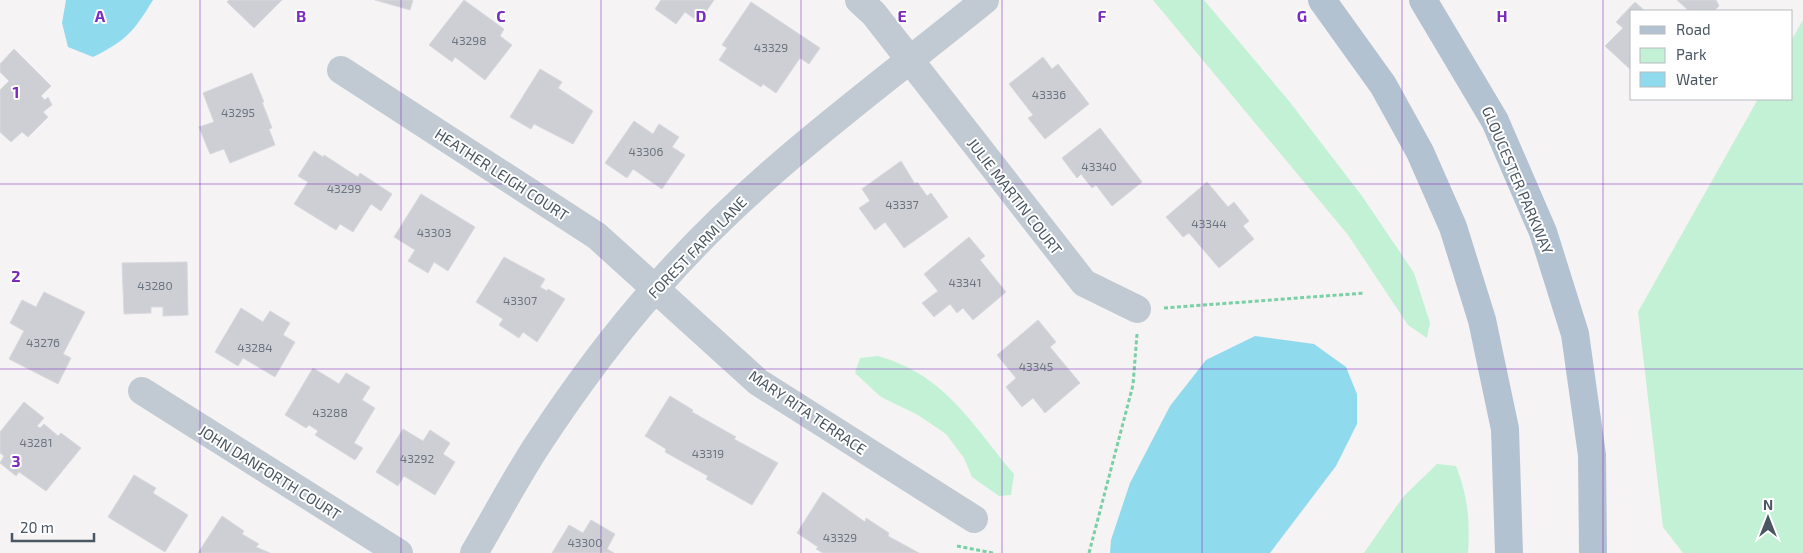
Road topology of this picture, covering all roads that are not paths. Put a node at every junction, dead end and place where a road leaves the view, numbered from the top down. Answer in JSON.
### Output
{"nodes":[{"id":1,"x":859,"y":0,"type":"edge"},
{"id":2,"x":985,"y":0,"type":"edge"},
{"id":3,"x":1322,"y":0,"type":"edge"},
{"id":4,"x":1423,"y":0,"type":"edge"},
{"id":5,"x":910,"y":61,"type":"junction"},
{"id":6,"x":341,"y":70,"type":"dead end"},
{"id":7,"x":655,"y":289,"type":"junction"},
{"id":8,"x":1137,"y":309,"type":"road end"},
{"id":9,"x":142,"y":391,"type":"dead end"},
{"id":10,"x":974,"y":519,"type":"dead end"},
{"id":11,"x":399,"y":553,"type":"edge"},
{"id":12,"x":474,"y":553,"type":"edge"},
{"id":13,"x":1509,"y":553,"type":"edge"},
{"id":14,"x":1593,"y":553,"type":"edge"}],
"edges":[{"from":1,"to":5,"type":"street","name":"JULIE MARTIN COURT"},
{"from":2,"to":5,"type":"street","name":"FOREST FARM LANE"},
{"from":3,"to":13,"type":"main road"},
{"from":4,"to":14,"type":"main road","name":"GLOUCESTER PARKWAY"},
{"from":5,"to":7,"type":"street","name":"FOREST FARM LANE"},
{"from":5,"to":8,"type":"street","name":"JULIE MARTIN COURT"},
{"from":6,"to":7,"type":"street","name":"HEATHER LEIGH COURT"},
{"from":7,"to":10,"type":"street","name":"MARY RITA TERRACE"},
{"from":7,"to":12,"type":"street","name":"FOREST FARM LANE"},
{"from":9,"to":11,"type":"street","name":"JOHN DANFORTH COURT"}]}
